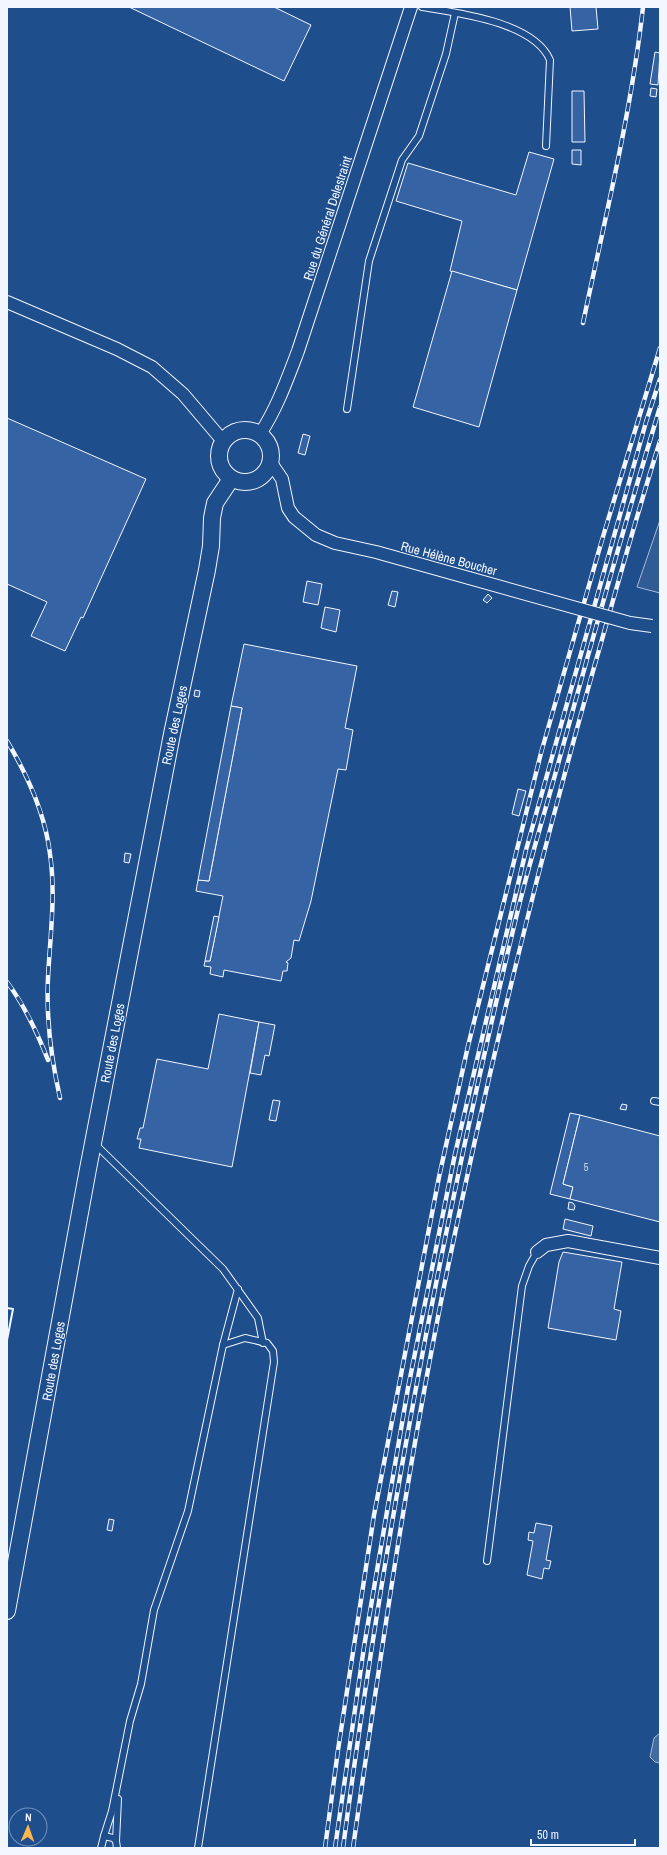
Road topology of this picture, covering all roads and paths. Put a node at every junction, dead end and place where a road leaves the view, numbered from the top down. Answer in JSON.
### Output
{"nodes":[{"id":1,"x":411,"y":7,"type":"edge"},
{"id":2,"x":422,"y":7,"type":"edge"},
{"id":3,"x":455,"y":12,"type":"junction"},
{"id":4,"x":546,"y":146,"type":"dead end"},
{"id":5,"x":7,"y":302,"type":"edge"},
{"id":6,"x":348,"y":409,"type":"dead end"},
{"id":7,"x":260,"y":434,"type":"junction"},
{"id":8,"x":223,"y":441,"type":"junction"},
{"id":9,"x":270,"y":463,"type":"junction"},
{"id":10,"x":231,"y":479,"type":"junction"},
{"id":11,"x":656,"y":625,"type":"edge"},
{"id":12,"x":93,"y":1142,"type":"junction"},
{"id":13,"x":537,"y":1252,"type":"joint"},
{"id":14,"x":660,"y":1258,"type":"edge"},
{"id":15,"x":238,"y":1289,"type":"junction"},
{"id":16,"x":263,"y":1342,"type":"junction"},
{"id":17,"x":224,"y":1345,"type":"junction"},
{"id":18,"x":487,"y":1561,"type":"dead end"},
{"id":19,"x":7,"y":1612,"type":"edge"},
{"id":20,"x":118,"y":1781,"type":"junction"},
{"id":21,"x":104,"y":1836,"type":"junction"},
{"id":22,"x":117,"y":1845,"type":"edge"},
{"id":23,"x":101,"y":1848,"type":"edge"},
{"id":24,"x":198,"y":1848,"type":"edge"}],
"edges":[{"from":1,"to":7,"type":"street","name":"Rue du Général Delestraint"},
{"from":2,"to":3,"type":"lane"},
{"from":3,"to":4,"type":"lane"},
{"from":3,"to":6,"type":"lane"},
{"from":5,"to":8,"type":"street"},
{"from":7,"to":8,"type":"street"},
{"from":7,"to":9,"type":"street"},
{"from":8,"to":10,"type":"street"},
{"from":9,"to":10,"type":"street"},
{"from":9,"to":11,"type":"street","name":"Rue Hélène Boucher","bridge":true},
{"from":10,"to":12,"type":"street","name":"Route des Loges"},
{"from":12,"to":15,"type":"lane"},
{"from":12,"to":19,"type":"street","name":"Route des Loges"},
{"from":13,"to":14,"type":"street"},
{"from":13,"to":18,"type":"lane"},
{"from":15,"to":16,"type":"lane"},
{"from":15,"to":17,"type":"lane"},
{"from":16,"to":17,"type":"lane"},
{"from":16,"to":24,"type":"lane"},
{"from":17,"to":20,"type":"lane"},
{"from":20,"to":21,"type":"lane"},
{"from":20,"to":22,"type":"lane"},
{"from":21,"to":22,"type":"lane"},
{"from":21,"to":23,"type":"lane"}]}
